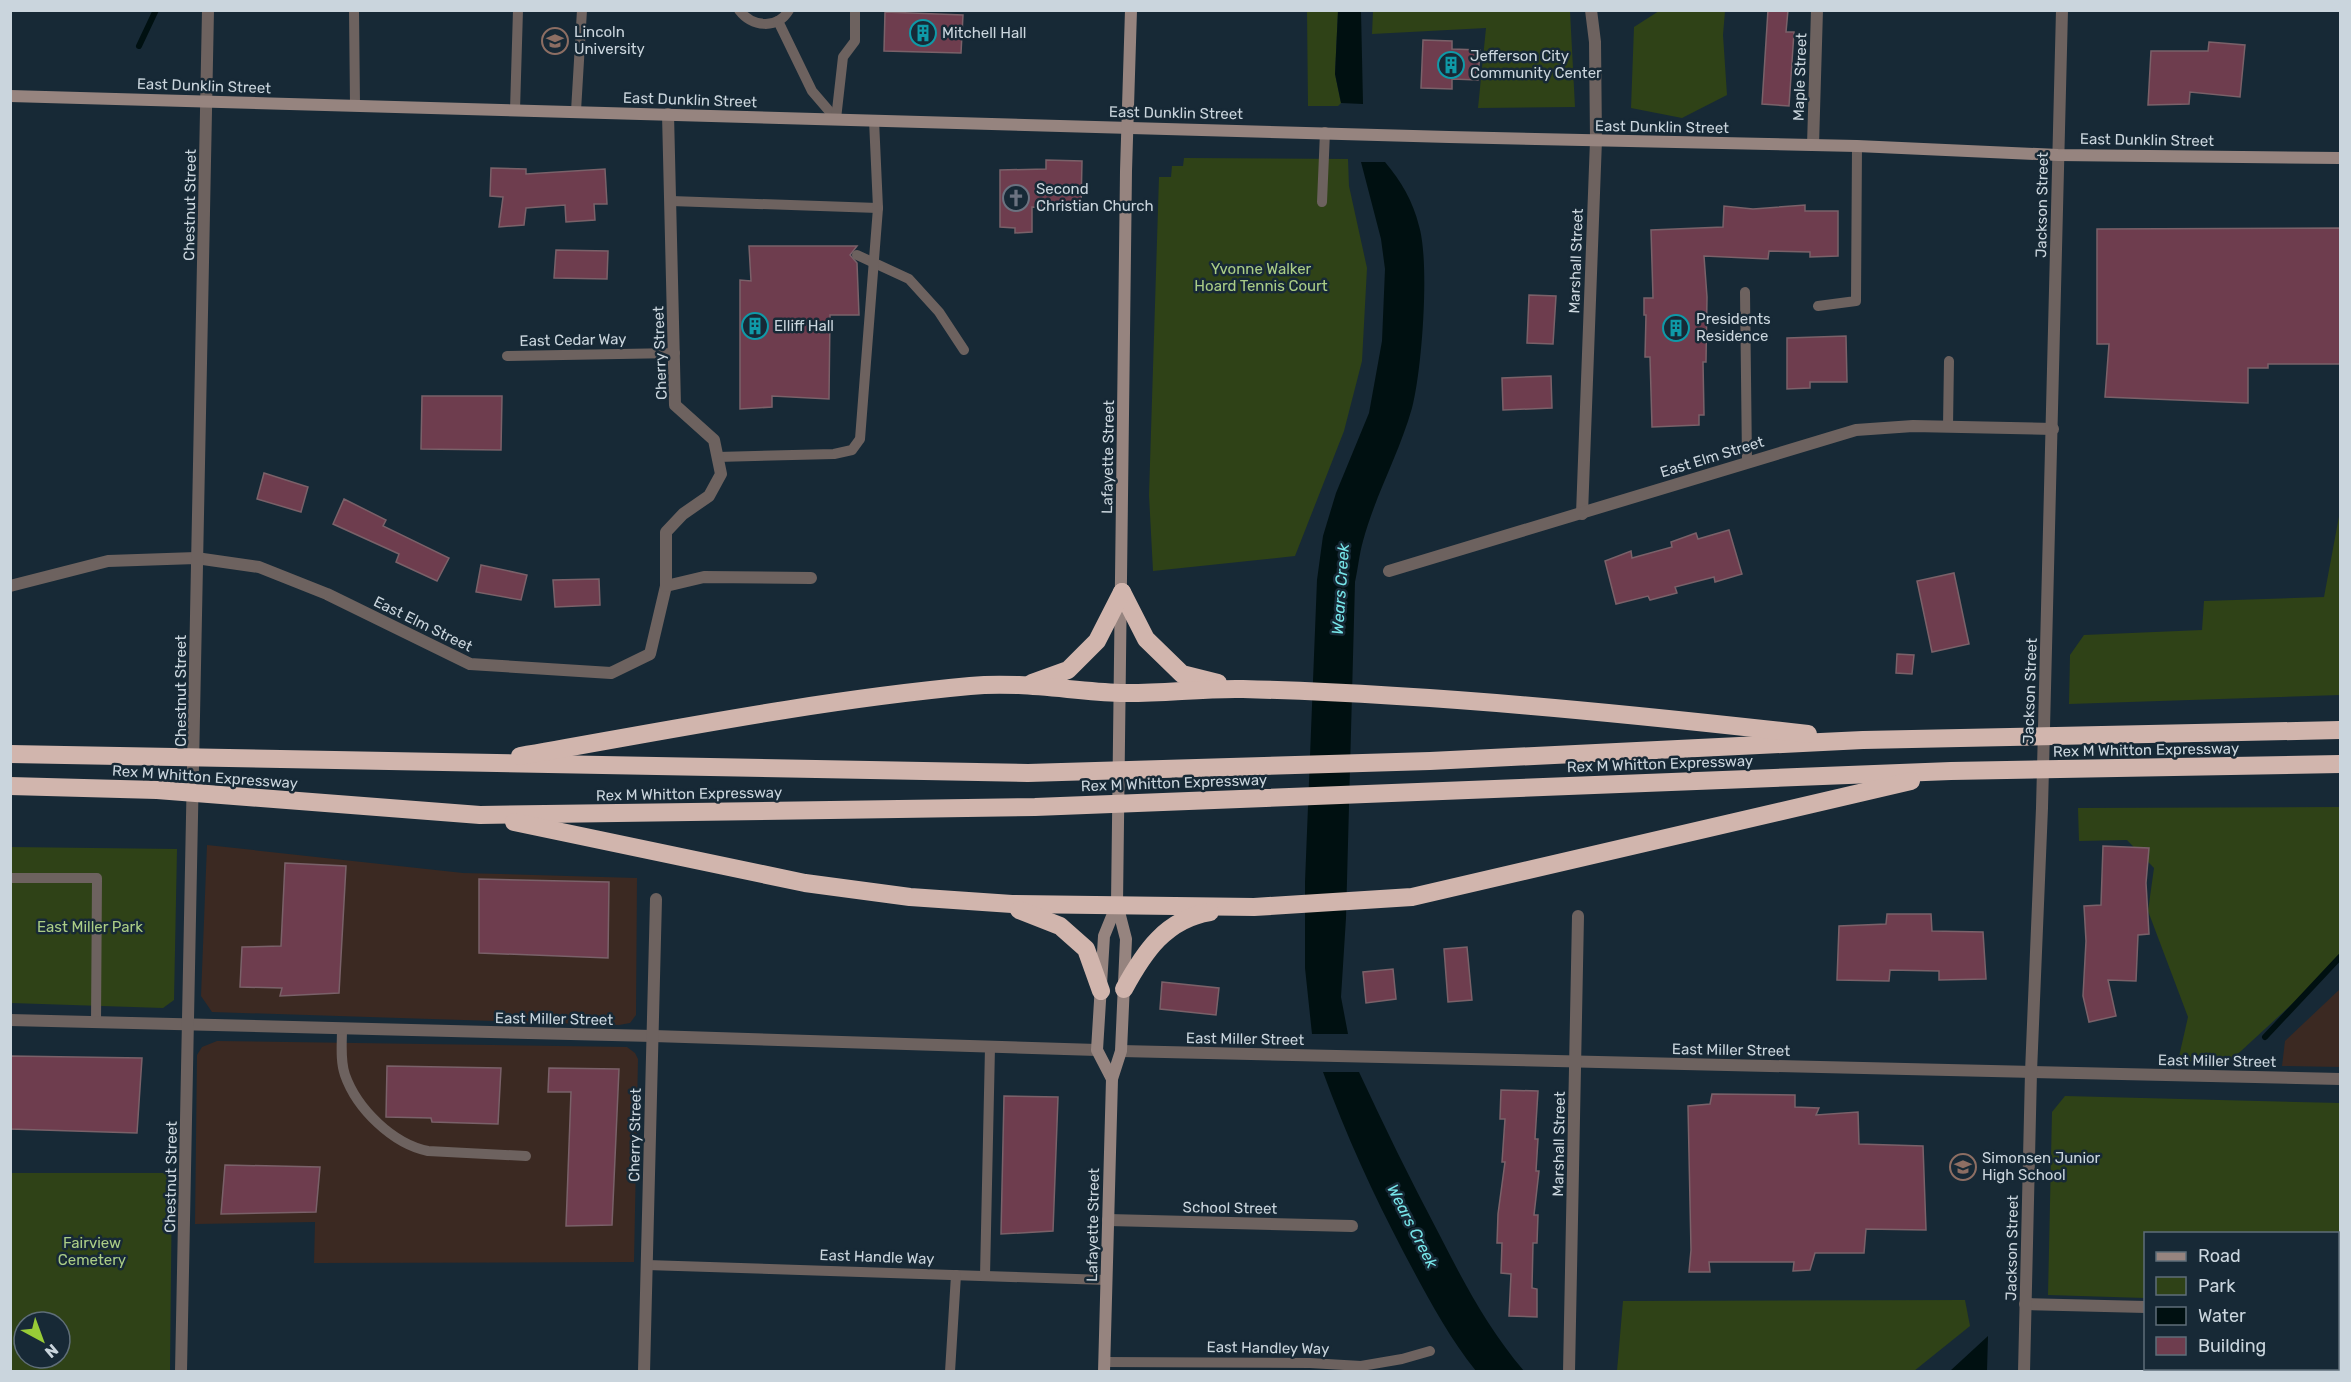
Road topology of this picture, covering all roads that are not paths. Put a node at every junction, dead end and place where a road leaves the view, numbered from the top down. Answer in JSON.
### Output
{"nodes":[{"id":1,"x":208,"y":10,"type":"edge"},
{"id":2,"x":354,"y":10,"type":"edge"},
{"id":3,"x":518,"y":10,"type":"edge"},
{"id":4,"x":582,"y":10,"type":"edge"},
{"id":5,"x":740,"y":10,"type":"edge"},
{"id":6,"x":789,"y":10,"type":"edge"},
{"id":7,"x":855,"y":10,"type":"edge"},
{"id":8,"x":1131,"y":10,"type":"edge"},
{"id":9,"x":1591,"y":10,"type":"edge"},
{"id":10,"x":1817,"y":10,"type":"edge"},
{"id":11,"x":2062,"y":10,"type":"edge"},
{"id":12,"x":778,"y":21,"type":"junction"},
{"id":13,"x":10,"y":96,"type":"edge"},
{"id":14,"x":207,"y":101,"type":"junction"},
{"id":15,"x":355,"y":105,"type":"junction"},
{"id":16,"x":515,"y":110,"type":"junction"},
{"id":17,"x":576,"y":111,"type":"junction"},
{"id":18,"x":668,"y":114,"type":"junction"},
{"id":19,"x":836,"y":119,"type":"junction"},
{"id":20,"x":874,"y":120,"type":"junction"},
{"id":21,"x":1129,"y":127,"type":"junction"},
{"id":22,"x":1325,"y":132,"type":"junction"},
{"id":23,"x":1596,"y":140,"type":"junction"},
{"id":24,"x":1813,"y":145,"type":"junction"},
{"id":25,"x":1857,"y":146,"type":"junction"},
{"id":26,"x":2058,"y":154,"type":"junction"},
{"id":27,"x":2340,"y":158,"type":"edge"},
{"id":28,"x":671,"y":201,"type":"junction"},
{"id":29,"x":1322,"y":202,"type":"dead end"},
{"id":30,"x":878,"y":208,"type":"junction"},
{"id":31,"x":857,"y":255,"type":"dead end"},
{"id":32,"x":874,"y":263,"type":"junction"},
{"id":33,"x":1745,"y":292,"type":"dead end"},
{"id":34,"x":1818,"y":306,"type":"dead end"},
{"id":35,"x":964,"y":350,"type":"dead end"},
{"id":36,"x":675,"y":353,"type":"junction"},
{"id":37,"x":507,"y":357,"type":"dead end"},
{"id":38,"x":1949,"y":361,"type":"dead end"},
{"id":39,"x":1948,"y":426,"type":"junction"},
{"id":40,"x":2053,"y":429,"type":"junction"},
{"id":41,"x":717,"y":457,"type":"junction"},
{"id":42,"x":1748,"y":462,"type":"junction"},
{"id":43,"x":1582,"y":514,"type":"junction"},
{"id":44,"x":196,"y":558,"type":"junction"},
{"id":45,"x":1389,"y":571,"type":"dead end"},
{"id":46,"x":811,"y":578,"type":"dead end"},
{"id":47,"x":10,"y":586,"type":"edge"},
{"id":48,"x":666,"y":586,"type":"junction"},
{"id":49,"x":1122,"y":592,"type":"junction"},
{"id":50,"x":1027,"y":685,"type":"junction"},
{"id":51,"x":1240,"y":689,"type":"junction"},
{"id":52,"x":1121,"y":693,"type":"junction"},
{"id":53,"x":2340,"y":730,"type":"edge"},
{"id":54,"x":1863,"y":741,"type":"junction"},
{"id":55,"x":10,"y":754,"type":"edge"},
{"id":56,"x":477,"y":763,"type":"junction"},
{"id":57,"x":2340,"y":764,"type":"edge"},
{"id":58,"x":1951,"y":771,"type":"junction"},
{"id":59,"x":10,"y":786,"type":"edge"},
{"id":60,"x":480,"y":815,"type":"junction"},
{"id":61,"x":10,"y":878,"type":"edge"},
{"id":62,"x":656,"y":899,"type":"dead end"},
{"id":63,"x":997,"y":903,"type":"junction"},
{"id":64,"x":1117,"y":904,"type":"junction"},
{"id":65,"x":1246,"y":907,"type":"junction"},
{"id":66,"x":1578,"y":916,"type":"dead end"},
{"id":67,"x":1124,"y":988,"type":"junction"},
{"id":68,"x":1101,"y":991,"type":"junction"},
{"id":69,"x":10,"y":1020,"type":"edge"},
{"id":70,"x":96,"y":1023,"type":"junction"},
{"id":71,"x":189,"y":1025,"type":"junction"},
{"id":72,"x":342,"y":1029,"type":"junction"},
{"id":73,"x":652,"y":1036,"type":"junction"},
{"id":74,"x":990,"y":1047,"type":"junction"},
{"id":75,"x":1097,"y":1050,"type":"junction"},
{"id":76,"x":1121,"y":1051,"type":"junction"},
{"id":77,"x":1575,"y":1061,"type":"junction"},
{"id":78,"x":2031,"y":1072,"type":"junction"},
{"id":79,"x":1112,"y":1078,"type":"junction"},
{"id":80,"x":2340,"y":1079,"type":"edge"},
{"id":81,"x":526,"y":1155,"type":"dead end"},
{"id":82,"x":1108,"y":1220,"type":"junction"},
{"id":83,"x":1352,"y":1226,"type":"dead end"},
{"id":84,"x":647,"y":1265,"type":"junction"},
{"id":85,"x":956,"y":1275,"type":"junction"},
{"id":86,"x":985,"y":1276,"type":"junction"},
{"id":87,"x":1106,"y":1280,"type":"junction"},
{"id":88,"x":2025,"y":1304,"type":"junction"},
{"id":89,"x":2144,"y":1307,"type":"edge"},
{"id":90,"x":1430,"y":1351,"type":"dead end"},
{"id":91,"x":1104,"y":1367,"type":"edge"},
{"id":92,"x":181,"y":1371,"type":"edge"},
{"id":93,"x":644,"y":1371,"type":"edge"},
{"id":94,"x":950,"y":1371,"type":"edge"},
{"id":95,"x":1569,"y":1371,"type":"edge"},
{"id":96,"x":2024,"y":1371,"type":"edge"}],
"edges":[{"from":1,"to":14,"type":"street","name":"Chestnut Street"},
{"from":2,"to":15,"type":"lane"},
{"from":3,"to":16,"type":"lane"},
{"from":4,"to":17,"type":"lane"},
{"from":5,"to":12,"type":"lane"},
{"from":6,"to":12,"type":"lane"},
{"from":7,"to":19,"type":"lane"},
{"from":8,"to":21,"type":"main road","name":"Lafayette Street"},
{"from":9,"to":23,"type":"street","name":"Marshall Street"},
{"from":10,"to":24,"type":"street","name":"Maple Street"},
{"from":11,"to":26,"type":"street","name":"Jackson Street"},
{"from":12,"to":19,"type":"lane"},
{"from":13,"to":14,"type":"main road","name":"East Dunklin Street"},
{"from":14,"to":15,"type":"main road","name":"East Dunklin Street"},
{"from":14,"to":44,"type":"street","name":"Chestnut Street"},
{"from":15,"to":16,"type":"main road","name":"East Dunklin Street"},
{"from":16,"to":17,"type":"main road","name":"East Dunklin Street"},
{"from":17,"to":18,"type":"main road","name":"East Dunklin Street"},
{"from":18,"to":19,"type":"main road","name":"East Dunklin Street"},
{"from":18,"to":28,"type":"street","name":"Cherry Street"},
{"from":19,"to":20,"type":"main road","name":"East Dunklin Street"},
{"from":20,"to":21,"type":"main road","name":"East Dunklin Street"},
{"from":20,"to":30,"type":"lane"},
{"from":21,"to":22,"type":"main road","name":"East Dunklin Street"},
{"from":21,"to":49,"type":"main road","name":"Lafayette Street"},
{"from":22,"to":23,"type":"main road","name":"East Dunklin Street"},
{"from":22,"to":29,"type":"lane"},
{"from":23,"to":24,"type":"main road","name":"East Dunklin Street"},
{"from":23,"to":43,"type":"street","name":"Marshall Street"},
{"from":24,"to":25,"type":"main road","name":"East Dunklin Street"},
{"from":25,"to":26,"type":"main road","name":"East Dunklin Street"},
{"from":25,"to":34,"type":"lane"},
{"from":26,"to":27,"type":"main road","name":"East Dunklin Street"},
{"from":26,"to":40,"type":"street","name":"Jackson Street"},
{"from":28,"to":30,"type":"lane"},
{"from":28,"to":36,"type":"street","name":"Cherry Street"},
{"from":30,"to":32,"type":"lane"},
{"from":31,"to":32,"type":"lane"},
{"from":32,"to":35,"type":"lane"},
{"from":32,"to":41,"type":"lane"},
{"from":33,"to":42,"type":"lane"},
{"from":36,"to":37,"type":"lane","name":"East Cedar Way"},
{"from":36,"to":41,"type":"street","name":"Cherry Street"},
{"from":38,"to":39,"type":"lane"},
{"from":39,"to":40,"type":"street","name":"East Elm Street"},
{"from":39,"to":42,"type":"street","name":"East Elm Street"},
{"from":40,"to":78,"type":"street","name":"Jackson Street"},
{"from":41,"to":48,"type":"street"},
{"from":42,"to":43,"type":"street","name":"East Elm Street"},
{"from":43,"to":45,"type":"street","name":"East Elm Street"},
{"from":44,"to":47,"type":"street","name":"East Elm Street"},
{"from":44,"to":48,"type":"street","name":"East Elm Street"},
{"from":44,"to":71,"type":"street","name":"Chestnut Street"},
{"from":46,"to":48,"type":"street"},
{"from":49,"to":50,"type":"highway"},
{"from":49,"to":51,"type":"highway"},
{"from":49,"to":52,"type":"main road","name":"Lafayette Street"},
{"from":50,"to":52,"type":"highway"},
{"from":50,"to":56,"type":"highway"},
{"from":51,"to":52,"type":"highway"},
{"from":51,"to":54,"type":"highway"},
{"from":52,"to":64,"type":"main road","name":"Lafayette Street"},
{"from":53,"to":54,"type":"highway","name":"Rex M Whitton Expressway"},
{"from":54,"to":56,"type":"highway","name":"Rex M Whitton Expressway"},
{"from":55,"to":56,"type":"highway","name":"Rex M Whitton Expressway"},
{"from":57,"to":58,"type":"highway","name":"Rex M Whitton Expressway"},
{"from":58,"to":60,"type":"highway","name":"Rex M Whitton Expressway"},
{"from":58,"to":65,"type":"highway"},
{"from":59,"to":60,"type":"highway","name":"Rex M Whitton Expressway"},
{"from":60,"to":63,"type":"highway"},
{"from":61,"to":70,"type":"lane"},
{"from":62,"to":73,"type":"street","name":"Cherry Street"},
{"from":63,"to":64,"type":"highway"},
{"from":63,"to":68,"type":"highway"},
{"from":64,"to":65,"type":"highway"},
{"from":64,"to":67,"type":"main road","name":"Lafayette Street"},
{"from":64,"to":68,"type":"main road","name":"Lafayette Street"},
{"from":65,"to":67,"type":"highway"},
{"from":66,"to":77,"type":"street","name":"Marshall Street"},
{"from":67,"to":76,"type":"main road","name":"Lafayette Street"},
{"from":68,"to":75,"type":"main road","name":"Lafayette Street"},
{"from":69,"to":70,"type":"street","name":"East Miller Street"},
{"from":70,"to":71,"type":"street","name":"East Miller Street"},
{"from":71,"to":72,"type":"street","name":"East Miller Street"},
{"from":71,"to":92,"type":"street","name":"Chestnut Street"},
{"from":72,"to":73,"type":"street","name":"East Miller Street"},
{"from":72,"to":81,"type":"lane"},
{"from":73,"to":74,"type":"street","name":"East Miller Street"},
{"from":73,"to":84,"type":"street","name":"Cherry Street"},
{"from":74,"to":75,"type":"street","name":"East Miller Street"},
{"from":74,"to":86,"type":"lane"},
{"from":75,"to":79,"type":"main road","name":"Lafayette Street"},
{"from":76,"to":77,"type":"street","name":"East Miller Street"},
{"from":76,"to":79,"type":"main road","name":"Lafayette Street"},
{"from":77,"to":78,"type":"street","name":"East Miller Street"},
{"from":77,"to":95,"type":"street","name":"Marshall Street"},
{"from":78,"to":80,"type":"street","name":"East Miller Street"},
{"from":78,"to":88,"type":"street","name":"Jackson Street"},
{"from":79,"to":82,"type":"main road","name":"Lafayette Street"},
{"from":82,"to":83,"type":"street","name":"School Street"},
{"from":82,"to":87,"type":"main road","name":"Lafayette Street"},
{"from":84,"to":85,"type":"lane","name":"East Handle Way"},
{"from":84,"to":93,"type":"street","name":"Cherry Street"},
{"from":85,"to":86,"type":"lane","name":"East Handle Way"},
{"from":85,"to":94,"type":"lane"},
{"from":86,"to":87,"type":"lane","name":"East Handle Way"},
{"from":87,"to":91,"type":"main road","name":"Lafayette Street"},
{"from":88,"to":89,"type":"street"},
{"from":88,"to":96,"type":"street","name":"Jackson Street"},
{"from":90,"to":91,"type":"lane","name":"East Handley Way"}]}
